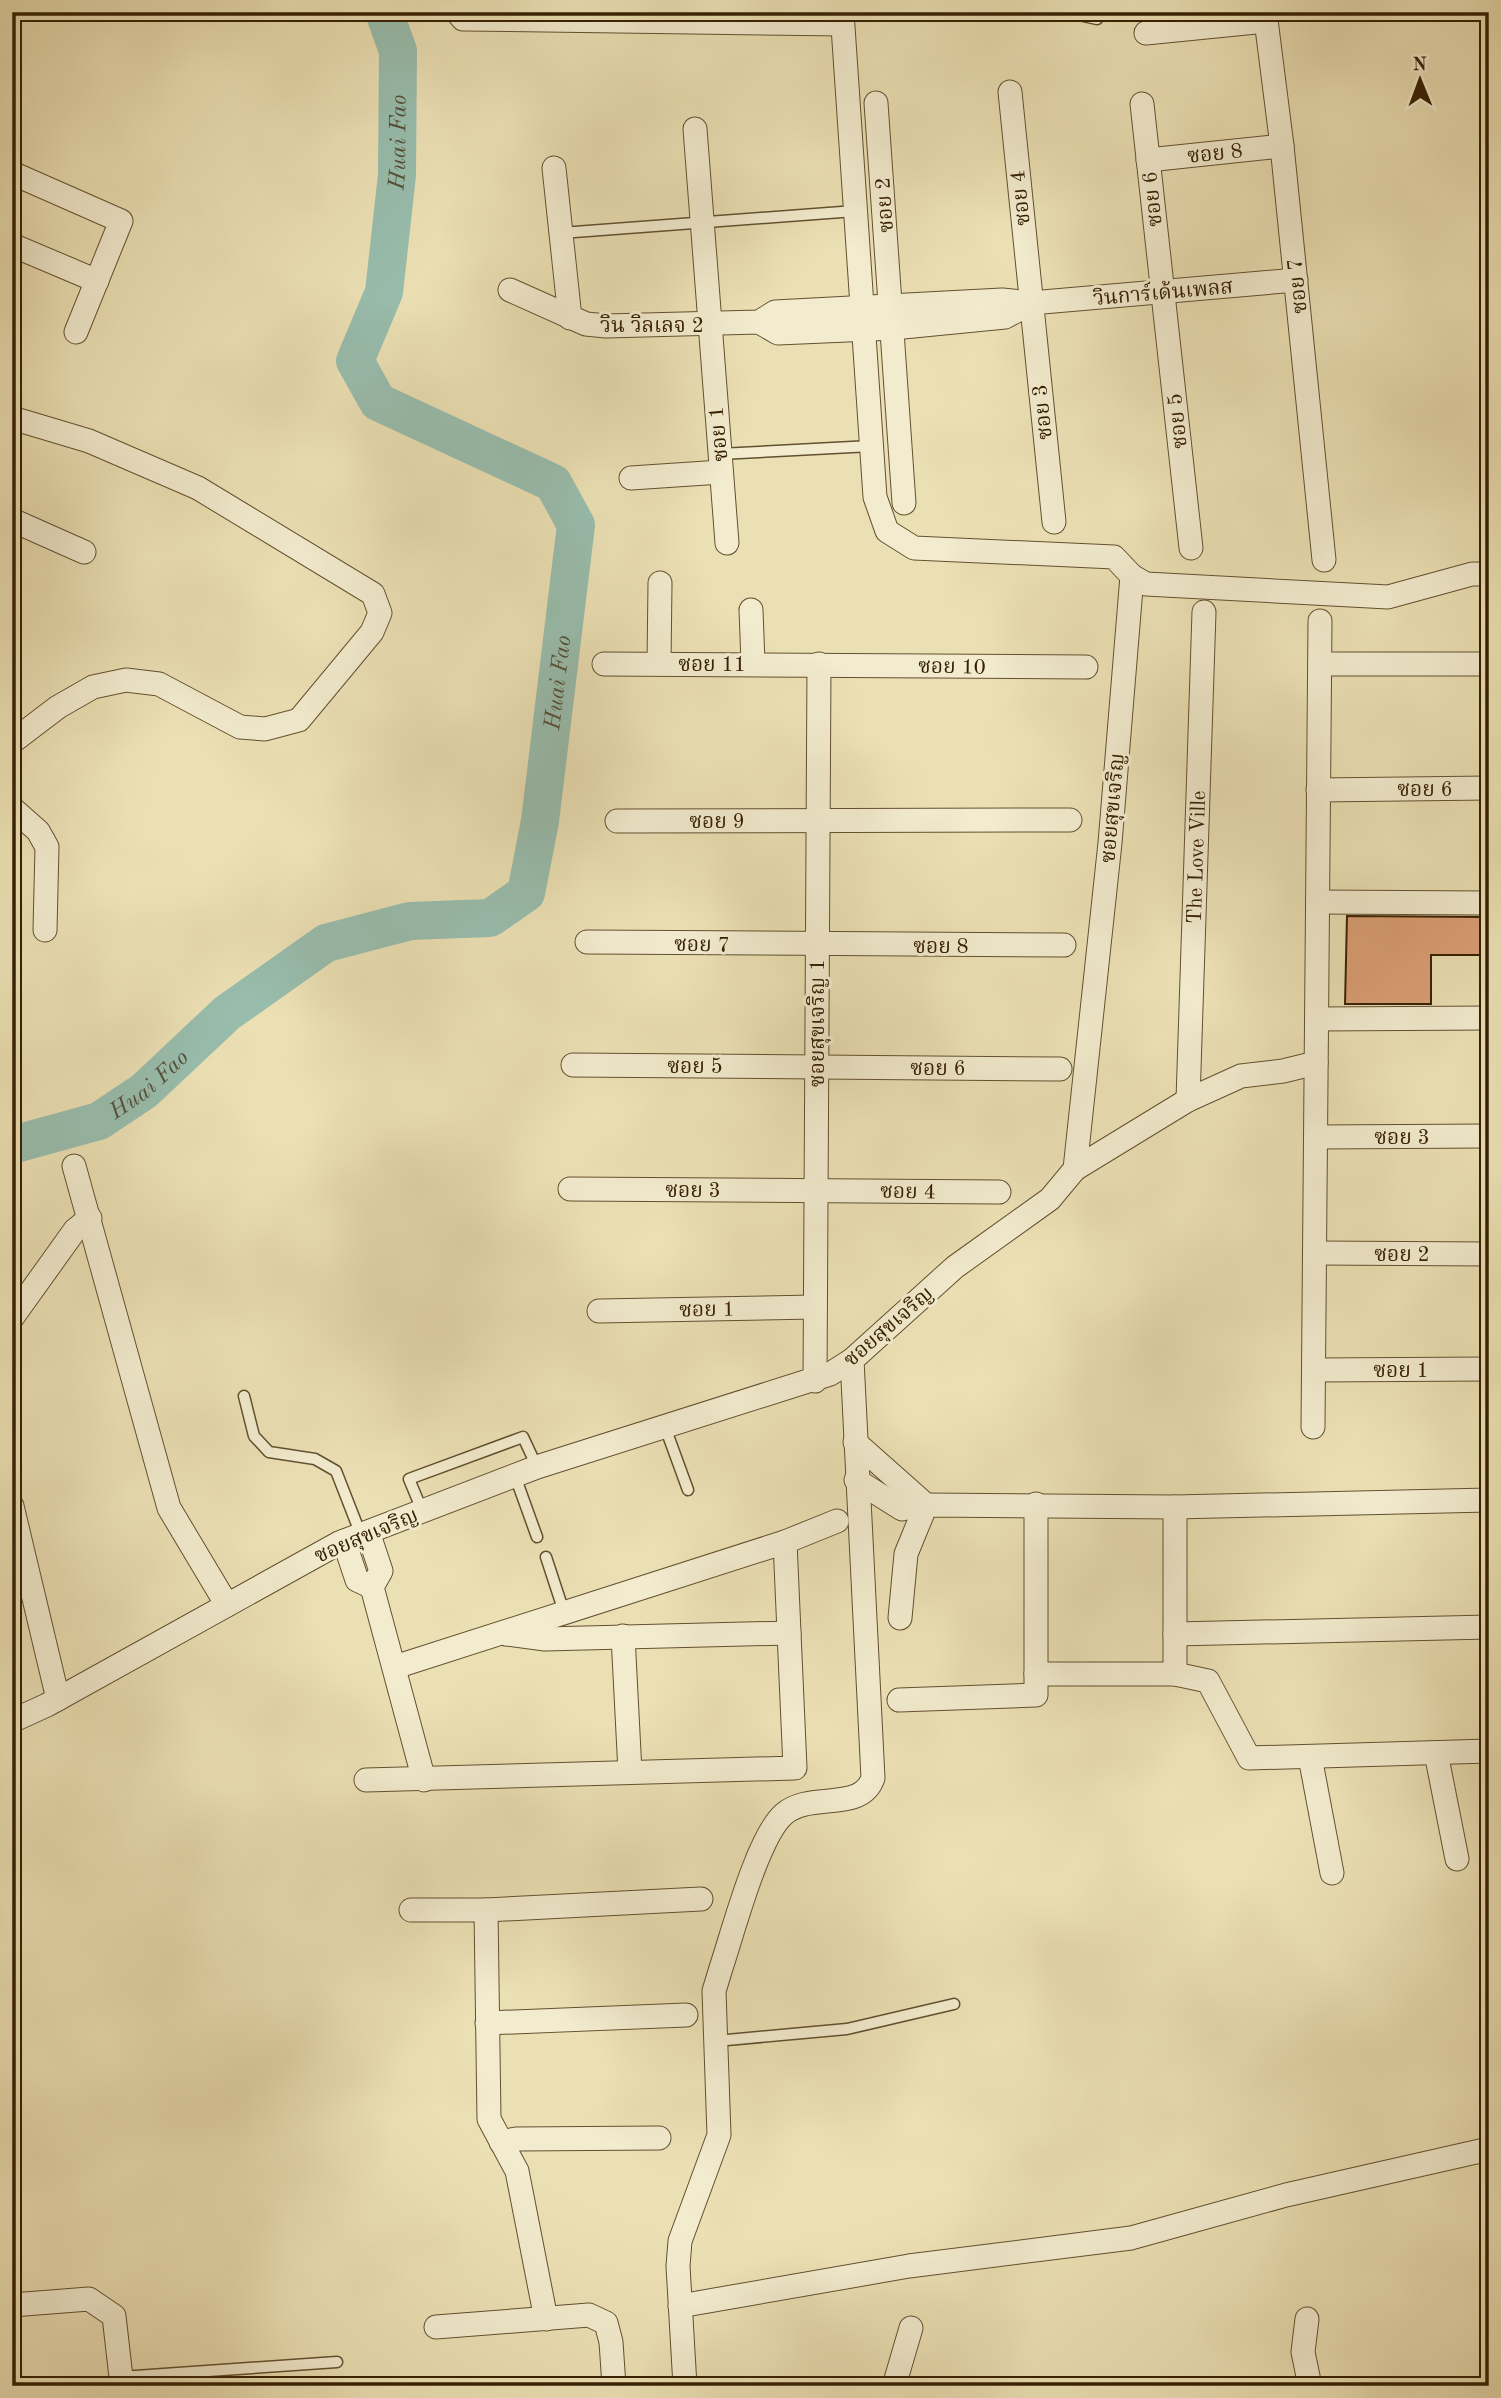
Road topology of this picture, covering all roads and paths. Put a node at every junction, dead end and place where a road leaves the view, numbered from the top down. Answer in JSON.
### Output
{"nodes":[{"id":1,"x":1065,"y":12,"type":"edge"},
{"id":2,"x":460,"y":15,"type":"edge"},
{"id":3,"x":579,"y":16,"type":"edge"},
{"id":4,"x":1266,"y":17,"type":"edge"},
{"id":5,"x":710,"y":18,"type":"edge"},
{"id":6,"x":842,"y":18,"type":"edge"},
{"id":7,"x":1097,"y":19,"type":"dead end"},
{"id":8,"x":1146,"y":33,"type":"dead end"},
{"id":9,"x":1010,"y":92,"type":"dead end"},
{"id":10,"x":876,"y":103,"type":"dead end"},
{"id":11,"x":1142,"y":104,"type":"dead end"},
{"id":12,"x":695,"y":129,"type":"dead end"},
{"id":13,"x":1282,"y":146,"type":"junction"},
{"id":14,"x":1148,"y":160,"type":"junction"},
{"id":15,"x":554,"y":167,"type":"dead end"},
{"id":16,"x":12,"y":173,"type":"edge"},
{"id":17,"x":855,"y":211,"type":"junction"},
{"id":18,"x":701,"y":221,"type":"junction"},
{"id":19,"x":561,"y":233,"type":"junction"},
{"id":20,"x":12,"y":245,"type":"edge"},
{"id":21,"x":1296,"y":280,"type":"junction"},
{"id":22,"x":96,"y":281,"type":"junction"},
{"id":23,"x":510,"y":290,"type":"dead end"},
{"id":24,"x":1163,"y":294,"type":"junction"},
{"id":25,"x":1031,"y":303,"type":"junction"},
{"id":26,"x":570,"y":318,"type":"junction"},
{"id":27,"x":892,"y":318,"type":"junction"},
{"id":28,"x":861,"y":319,"type":"junction"},
{"id":29,"x":708,"y":325,"type":"junction"},
{"id":30,"x":76,"y":332,"type":"dead end"},
{"id":31,"x":12,"y":418,"type":"edge"},
{"id":32,"x":871,"y":446,"type":"junction"},
{"id":33,"x":720,"y":463,"type":"junction"},
{"id":34,"x":631,"y":478,"type":"dead end"},
{"id":35,"x":904,"y":503,"type":"dead end"},
{"id":36,"x":12,"y":520,"type":"edge"},
{"id":37,"x":1054,"y":522,"type":"dead end"},
{"id":38,"x":727,"y":543,"type":"dead end"},
{"id":39,"x":1191,"y":548,"type":"dead end"},
{"id":40,"x":84,"y":552,"type":"dead end"},
{"id":41,"x":1324,"y":560,"type":"dead end"},
{"id":42,"x":1489,"y":574,"type":"edge"},
{"id":43,"x":1132,"y":576,"type":"junction"},
{"id":44,"x":660,"y":583,"type":"dead end"},
{"id":45,"x":751,"y":610,"type":"dead end"},
{"id":46,"x":1204,"y":612,"type":"dead end"},
{"id":47,"x":1321,"y":621,"type":"dead end"},
{"id":48,"x":753,"y":663,"type":"junction"},
{"id":49,"x":604,"y":664,"type":"dead end"},
{"id":50,"x":659,"y":664,"type":"junction"},
{"id":51,"x":819,"y":664,"type":"junction"},
{"id":52,"x":1320,"y":664,"type":"junction"},
{"id":53,"x":1489,"y":664,"type":"edge"},
{"id":54,"x":1086,"y":667,"type":"dead end"},
{"id":55,"x":12,"y":742,"type":"edge"},
{"id":56,"x":1489,"y":789,"type":"edge"},
{"id":57,"x":1318,"y":790,"type":"junction"},
{"id":58,"x":12,"y":808,"type":"edge"},
{"id":59,"x":1070,"y":820,"type":"dead end"},
{"id":60,"x":617,"y":821,"type":"dead end"},
{"id":61,"x":818,"y":821,"type":"junction"},
{"id":62,"x":1318,"y":902,"type":"junction"},
{"id":63,"x":1489,"y":903,"type":"edge"},
{"id":64,"x":45,"y":930,"type":"dead end"},
{"id":65,"x":587,"y":942,"type":"dead end"},
{"id":66,"x":817,"y":946,"type":"junction"},
{"id":67,"x":1064,"y":946,"type":"dead end"},
{"id":68,"x":1317,"y":1018,"type":"junction"},
{"id":69,"x":1489,"y":1018,"type":"edge"},
{"id":70,"x":1316,"y":1063,"type":"junction"},
{"id":71,"x":573,"y":1065,"type":"dead end"},
{"id":72,"x":817,"y":1067,"type":"junction"},
{"id":73,"x":1059,"y":1069,"type":"dead end"},
{"id":74,"x":1188,"y":1100,"type":"junction"},
{"id":75,"x":1489,"y":1136,"type":"edge"},
{"id":76,"x":1316,"y":1137,"type":"junction"},
{"id":77,"x":74,"y":1166,"type":"dead end"},
{"id":78,"x":1075,"y":1169,"type":"junction"},
{"id":79,"x":570,"y":1189,"type":"dead end"},
{"id":80,"x":816,"y":1190,"type":"junction"},
{"id":81,"x":999,"y":1192,"type":"dead end"},
{"id":82,"x":90,"y":1218,"type":"junction"},
{"id":83,"x":1315,"y":1254,"type":"junction"},
{"id":84,"x":1489,"y":1254,"type":"edge"},
{"id":85,"x":816,"y":1307,"type":"junction"},
{"id":86,"x":599,"y":1311,"type":"dead end"},
{"id":87,"x":12,"y":1318,"type":"edge"},
{"id":88,"x":852,"y":1360,"type":"junction"},
{"id":89,"x":1489,"y":1369,"type":"edge"},
{"id":90,"x":1314,"y":1370,"type":"junction"},
{"id":91,"x":815,"y":1381,"type":"junction"},
{"id":92,"x":244,"y":1396,"type":"dead end"},
{"id":93,"x":665,"y":1427,"type":"junction"},
{"id":94,"x":1313,"y":1427,"type":"dead end"},
{"id":95,"x":855,"y":1442,"type":"junction"},
{"id":96,"x":537,"y":1467,"type":"junction"},
{"id":97,"x":515,"y":1476,"type":"junction"},
{"id":98,"x":856,"y":1480,"type":"junction"},
{"id":99,"x":688,"y":1490,"type":"dead end"},
{"id":100,"x":1489,"y":1500,"type":"edge"},
{"id":101,"x":1036,"y":1504,"type":"junction"},
{"id":102,"x":926,"y":1505,"type":"junction"},
{"id":103,"x":12,"y":1506,"type":"edge"},
{"id":104,"x":1175,"y":1507,"type":"junction"},
{"id":105,"x":422,"y":1510,"type":"junction"},
{"id":106,"x":837,"y":1521,"type":"dead end"},
{"id":107,"x":358,"y":1536,"type":"junction"},
{"id":108,"x":537,"y":1537,"type":"dead end"},
{"id":109,"x":785,"y":1542,"type":"junction"},
{"id":110,"x":546,"y":1557,"type":"dead end"},
{"id":111,"x":227,"y":1605,"type":"junction"},
{"id":112,"x":564,"y":1612,"type":"junction"},
{"id":113,"x":900,"y":1618,"type":"dead end"},
{"id":114,"x":1489,"y":1627,"type":"edge"},
{"id":115,"x":502,"y":1633,"type":"junction"},
{"id":116,"x":789,"y":1633,"type":"junction"},
{"id":117,"x":1175,"y":1634,"type":"junction"},
{"id":118,"x":623,"y":1636,"type":"junction"},
{"id":119,"x":395,"y":1667,"type":"junction"},
{"id":120,"x":1175,"y":1674,"type":"junction"},
{"id":121,"x":1036,"y":1675,"type":"junction"},
{"id":122,"x":58,"y":1699,"type":"junction"},
{"id":123,"x":899,"y":1700,"type":"dead end"},
{"id":124,"x":12,"y":1721,"type":"edge"},
{"id":125,"x":1489,"y":1751,"type":"edge"},
{"id":126,"x":1436,"y":1753,"type":"junction"},
{"id":127,"x":1310,"y":1757,"type":"junction"},
{"id":128,"x":630,"y":1772,"type":"junction"},
{"id":129,"x":366,"y":1780,"type":"dead end"},
{"id":130,"x":424,"y":1780,"type":"junction"},
{"id":131,"x":1457,"y":1859,"type":"dead end"},
{"id":132,"x":1332,"y":1873,"type":"dead end"},
{"id":133,"x":701,"y":1899,"type":"dead end"},
{"id":134,"x":411,"y":1910,"type":"dead end"},
{"id":135,"x":486,"y":1910,"type":"junction"},
{"id":136,"x":954,"y":2004,"type":"dead end"},
{"id":137,"x":686,"y":2015,"type":"dead end"},
{"id":138,"x":488,"y":2024,"type":"junction"},
{"id":139,"x":716,"y":2041,"type":"junction"},
{"id":140,"x":659,"y":2138,"type":"dead end"},
{"id":141,"x":501,"y":2142,"type":"junction"},
{"id":142,"x":1489,"y":2148,"type":"edge"},
{"id":143,"x":12,"y":2305,"type":"edge"},
{"id":144,"x":680,"y":2306,"type":"junction"},
{"id":145,"x":546,"y":2319,"type":"junction"},
{"id":146,"x":1307,"y":2319,"type":"dead end"},
{"id":147,"x":436,"y":2327,"type":"dead end"},
{"id":148,"x":911,"y":2328,"type":"dead end"},
{"id":149,"x":337,"y":2361,"type":"dead end"},
{"id":150,"x":122,"y":2381,"type":"edge"},
{"id":151,"x":614,"y":2386,"type":"edge"},
{"id":152,"x":685,"y":2386,"type":"edge"},
{"id":153,"x":894,"y":2386,"type":"edge"},
{"id":154,"x":1310,"y":2386,"type":"edge"}],
"edges":[{"from":1,"to":7,"type":"lane"},
{"from":2,"to":3,"type":"street"},
{"from":3,"to":5,"type":"street"},
{"from":4,"to":8,"type":"street"},
{"from":4,"to":13,"type":"street","name":"ซอย 7"},
{"from":5,"to":6,"type":"street"},
{"from":6,"to":17,"type":"street"},
{"from":9,"to":25,"type":"street","name":"ซอย 4"},
{"from":10,"to":27,"type":"street","name":"ซอย 2"},
{"from":11,"to":14,"type":"street","name":"ซอย 6"},
{"from":12,"to":18,"type":"street"},
{"from":13,"to":14,"type":"street","name":"ซอย 8"},
{"from":13,"to":21,"type":"street","name":"ซอย 7"},
{"from":14,"to":24,"type":"street","name":"ซอย 6"},
{"from":15,"to":19,"type":"street"},
{"from":16,"to":22,"type":"street"},
{"from":17,"to":18,"type":"lane"},
{"from":17,"to":28,"type":"street"},
{"from":18,"to":19,"type":"lane"},
{"from":18,"to":29,"type":"street"},
{"from":19,"to":26,"type":"street"},
{"from":20,"to":22,"type":"street"},
{"from":21,"to":24,"type":"street","name":"วินการ์เด้นเพลส"},
{"from":21,"to":41,"type":"street","name":"ซอย 7"},
{"from":22,"to":30,"type":"street"},
{"from":23,"to":26,"type":"street","name":"วิน วิลเลจ 2"},
{"from":24,"to":25,"type":"street","name":"วินการ์เด้นเพลส"},
{"from":24,"to":39,"type":"street","name":"ซอย 5"},
{"from":25,"to":27,"type":"street","name":"วินการ์เด้นเพลส"},
{"from":25,"to":37,"type":"street","name":"ซอย 3"},
{"from":26,"to":29,"type":"street","name":"วิน วิลเลจ 2"},
{"from":27,"to":28,"type":"street","name":"วินการ์เด้นเพลส"},
{"from":27,"to":35,"type":"street"},
{"from":28,"to":29,"type":"street","name":"วิน วิลเลจ 2"},
{"from":28,"to":32,"type":"street"},
{"from":29,"to":33,"type":"street","name":"ซอย 1"},
{"from":31,"to":55,"type":"street"},
{"from":32,"to":33,"type":"lane"},
{"from":32,"to":43,"type":"street"},
{"from":33,"to":34,"type":"street"},
{"from":33,"to":38,"type":"street","name":"ซอย 1"},
{"from":36,"to":40,"type":"street"},
{"from":42,"to":43,"type":"street"},
{"from":43,"to":78,"type":"street","name":"ซอยสุขเจริญ"},
{"from":44,"to":50,"type":"street"},
{"from":45,"to":48,"type":"street"},
{"from":46,"to":74,"type":"street","name":"The Love Ville"},
{"from":47,"to":52,"type":"street"},
{"from":48,"to":50,"type":"street","name":"ซอย 11"},
{"from":48,"to":51,"type":"street","name":"ซอย 11"},
{"from":49,"to":50,"type":"street","name":"ซอย 11"},
{"from":51,"to":54,"type":"street","name":"ซอย 10"},
{"from":51,"to":61,"type":"street","name":"ซอยสุขเจริญ 1"},
{"from":52,"to":53,"type":"street"},
{"from":52,"to":57,"type":"street"},
{"from":56,"to":57,"type":"street","name":"ซอย 6"},
{"from":57,"to":62,"type":"street"},
{"from":58,"to":64,"type":"street"},
{"from":59,"to":61,"type":"street"},
{"from":60,"to":61,"type":"street","name":"ซอย 9"},
{"from":61,"to":66,"type":"street","name":"ซอยสุขเจริญ 1"},
{"from":62,"to":63,"type":"street"},
{"from":62,"to":68,"type":"street"},
{"from":65,"to":66,"type":"street","name":"ซอย 7"},
{"from":66,"to":67,"type":"street","name":"ซอย 8"},
{"from":66,"to":72,"type":"street","name":"ซอยสุขเจริญ 1"},
{"from":68,"to":69,"type":"street"},
{"from":68,"to":70,"type":"street"},
{"from":70,"to":74,"type":"street"},
{"from":70,"to":76,"type":"street"},
{"from":71,"to":72,"type":"street","name":"ซอย 5"},
{"from":72,"to":73,"type":"street","name":"ซอย 6"},
{"from":72,"to":80,"type":"street","name":"ซอยสุขเจริญ 1"},
{"from":74,"to":78,"type":"street"},
{"from":75,"to":76,"type":"street","name":"ซอย 3"},
{"from":76,"to":83,"type":"street"},
{"from":77,"to":82,"type":"street"},
{"from":78,"to":88,"type":"street","name":"ซอยสุขเจริญ"},
{"from":79,"to":80,"type":"street","name":"ซอย 3"},
{"from":80,"to":81,"type":"street","name":"ซอย 4"},
{"from":80,"to":85,"type":"street","name":"ซอยสุขเจริญ 1"},
{"from":82,"to":87,"type":"street"},
{"from":82,"to":111,"type":"street"},
{"from":83,"to":84,"type":"street","name":"ซอย 2"},
{"from":83,"to":90,"type":"street"},
{"from":85,"to":86,"type":"street","name":"ซอย 1"},
{"from":85,"to":91,"type":"street","name":"ซอยสุขเจริญ 1"},
{"from":88,"to":91,"type":"street","name":"ซอยสุขเจริญ"},
{"from":88,"to":95,"type":"street"},
{"from":89,"to":90,"type":"street","name":"ซอย 1"},
{"from":90,"to":94,"type":"street"},
{"from":91,"to":93,"type":"street","name":"ซอยสุขเจริญ"},
{"from":92,"to":107,"type":"lane"},
{"from":93,"to":96,"type":"street","name":"ซอยสุขเจริญ"},
{"from":93,"to":99,"type":"lane"},
{"from":95,"to":98,"type":"street"},
{"from":95,"to":102,"type":"street"},
{"from":96,"to":97,"type":"street","name":"ซอยสุขเจริญ"},
{"from":96,"to":105,"type":"lane"},
{"from":97,"to":105,"type":"street","name":"ซอยสุขเจริญ"},
{"from":97,"to":108,"type":"lane"},
{"from":98,"to":102,"type":"street"},
{"from":98,"to":139,"type":"street"},
{"from":100,"to":104,"type":"street"},
{"from":101,"to":102,"type":"street"},
{"from":101,"to":104,"type":"street"},
{"from":101,"to":121,"type":"street"},
{"from":102,"to":113,"type":"street"},
{"from":103,"to":122,"type":"street"},
{"from":104,"to":117,"type":"street"},
{"from":105,"to":107,"type":"street","name":"ซอยสุขเจริญ"},
{"from":106,"to":109,"type":"street"},
{"from":107,"to":111,"type":"street","name":"ซอยสุขเจริญ"},
{"from":107,"to":119,"type":"street"},
{"from":109,"to":112,"type":"street"},
{"from":109,"to":116,"type":"street"},
{"from":110,"to":112,"type":"lane"},
{"from":111,"to":122,"type":"street","name":"ซอยสุขเจริญ"},
{"from":112,"to":115,"type":"street"},
{"from":114,"to":117,"type":"street"},
{"from":115,"to":118,"type":"street"},
{"from":115,"to":119,"type":"street"},
{"from":116,"to":118,"type":"street"},
{"from":116,"to":128,"type":"street"},
{"from":117,"to":120,"type":"street"},
{"from":118,"to":128,"type":"street"},
{"from":119,"to":130,"type":"street"},
{"from":120,"to":121,"type":"street"},
{"from":120,"to":127,"type":"street"},
{"from":121,"to":123,"type":"street"},
{"from":122,"to":124,"type":"street","name":"ซอยสุขเจริญ"},
{"from":125,"to":126,"type":"street"},
{"from":126,"to":127,"type":"street"},
{"from":126,"to":131,"type":"street"},
{"from":127,"to":132,"type":"street"},
{"from":128,"to":130,"type":"street"},
{"from":129,"to":130,"type":"street"},
{"from":133,"to":135,"type":"street"},
{"from":134,"to":135,"type":"street"},
{"from":135,"to":138,"type":"street"},
{"from":136,"to":139,"type":"lane"},
{"from":137,"to":138,"type":"street"},
{"from":138,"to":141,"type":"street"},
{"from":139,"to":144,"type":"street"},
{"from":140,"to":141,"type":"street"},
{"from":141,"to":145,"type":"street"},
{"from":142,"to":144,"type":"street"},
{"from":143,"to":150,"type":"street"},
{"from":144,"to":152,"type":"street"},
{"from":145,"to":147,"type":"street"},
{"from":145,"to":151,"type":"street"},
{"from":146,"to":154,"type":"street"},
{"from":148,"to":153,"type":"street"},
{"from":149,"to":150,"type":"lane"}]}
